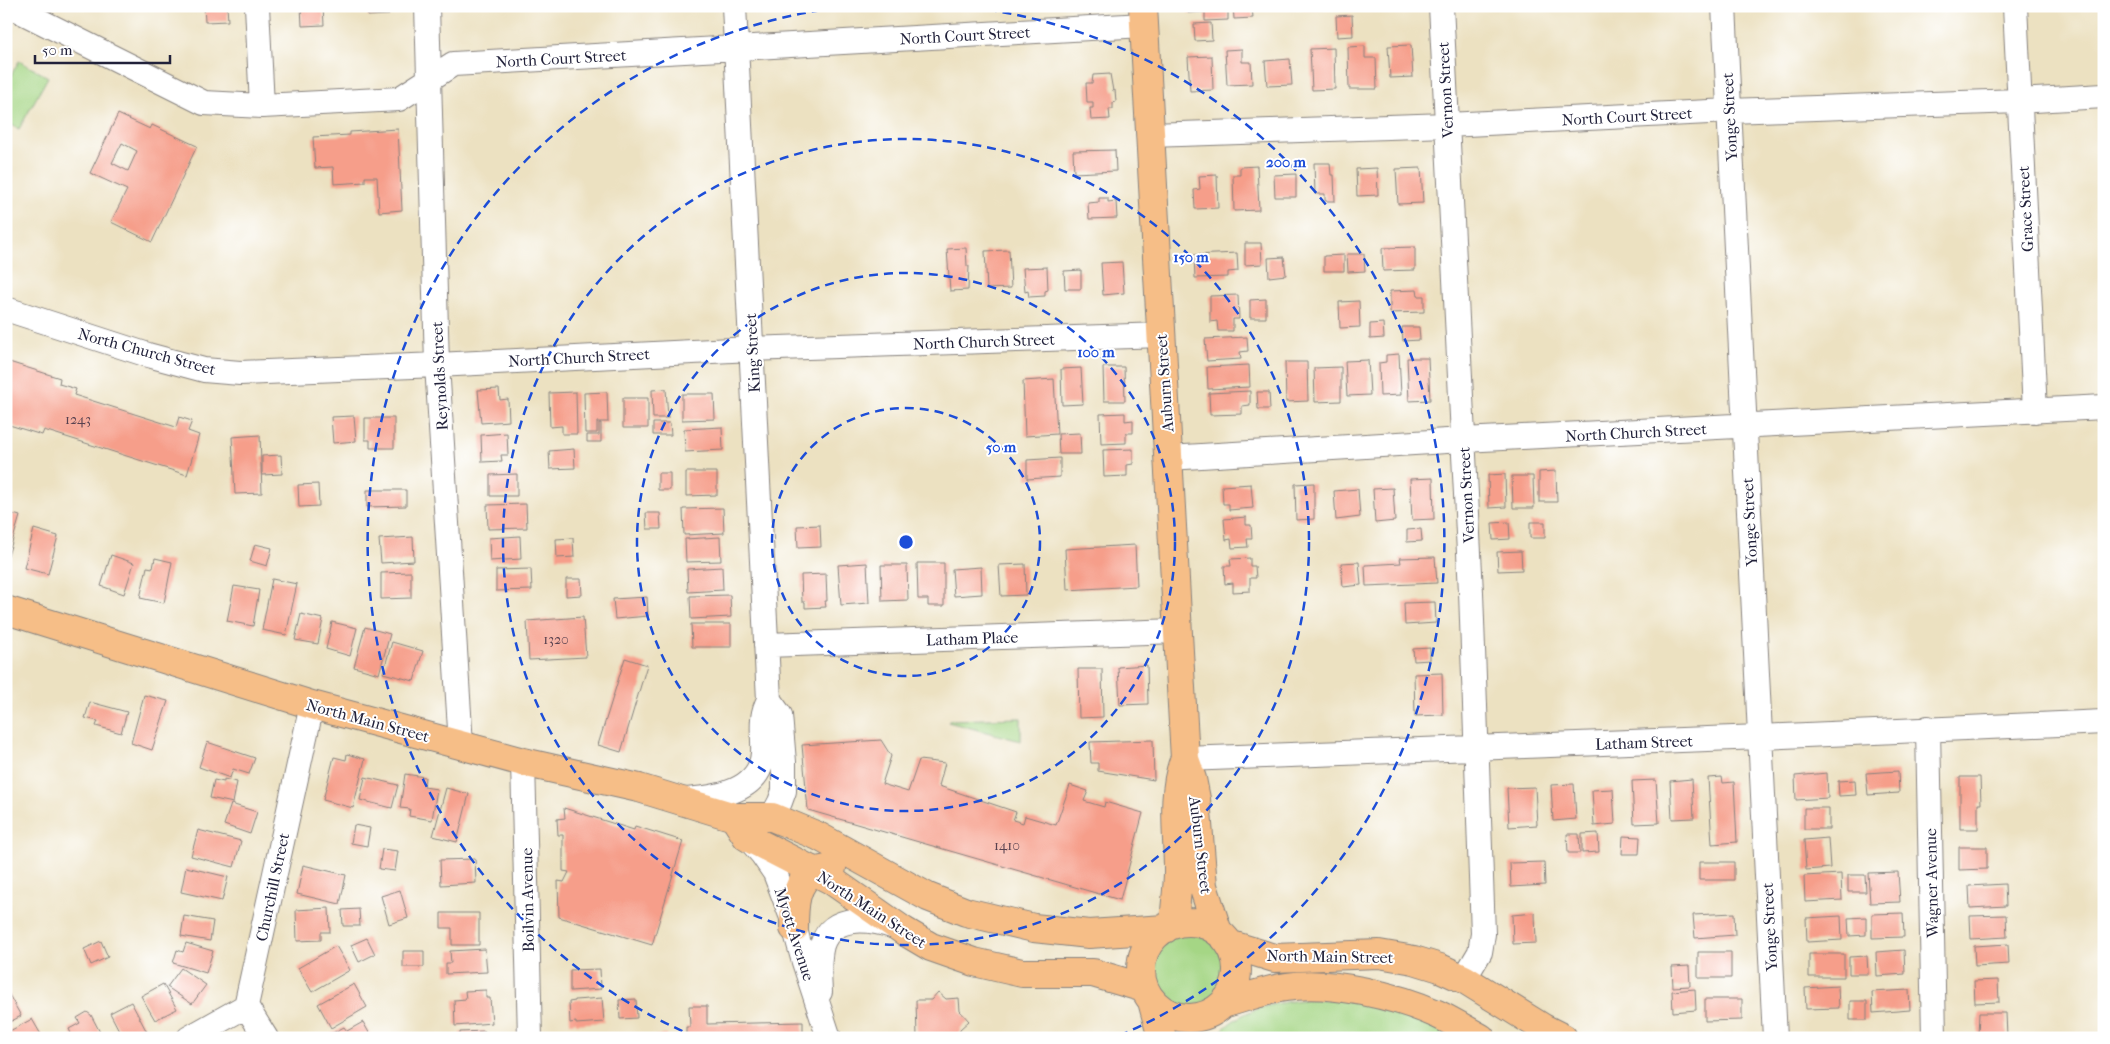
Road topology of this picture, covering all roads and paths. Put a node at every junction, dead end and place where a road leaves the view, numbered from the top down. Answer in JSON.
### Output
{"nodes":[{"id":1,"x":10,"y":6,"type":"edge"},
{"id":2,"x":257,"y":6,"type":"edge"},
{"id":3,"x":427,"y":6,"type":"edge"},
{"id":4,"x":734,"y":6,"type":"edge"},
{"id":5,"x":1441,"y":6,"type":"edge"},
{"id":6,"x":1724,"y":6,"type":"edge"},
{"id":7,"x":2015,"y":6,"type":"edge"},
{"id":8,"x":1144,"y":16,"type":"edge"},
{"id":9,"x":736,"y":47,"type":"junction"},
{"id":10,"x":431,"y":78,"type":"junction"},
{"id":11,"x":2104,"y":96,"type":"edge"},
{"id":12,"x":2019,"y":101,"type":"junction"},
{"id":13,"x":262,"y":106,"type":"junction"},
{"id":14,"x":1729,"y":111,"type":"junction"},
{"id":15,"x":1447,"y":125,"type":"junction"},
{"id":16,"x":1150,"y":135,"type":"junction"},
{"id":17,"x":6,"y":309,"type":"edge"},
{"id":18,"x":1161,"y":335,"type":"junction"},
{"id":19,"x":751,"y":348,"type":"junction"},
{"id":20,"x":437,"y":365,"type":"junction"},
{"id":21,"x":2104,"y":407,"type":"edge"},
{"id":22,"x":2035,"y":411,"type":"junction"},
{"id":23,"x":1744,"y":427,"type":"junction"},
{"id":24,"x":1463,"y":440,"type":"junction"},
{"id":25,"x":1169,"y":458,"type":"junction"},
{"id":26,"x":6,"y":610,"type":"edge"},
{"id":27,"x":1177,"y":631,"type":"junction"},
{"id":28,"x":766,"y":645,"type":"junction"},
{"id":29,"x":769,"y":700,"type":"junction"},
{"id":30,"x":312,"y":705,"type":"junction"},
{"id":31,"x":2104,"y":722,"type":"edge"},
{"id":32,"x":1928,"y":728,"type":"junction"},
{"id":33,"x":1760,"y":737,"type":"junction"},
{"id":34,"x":461,"y":745,"type":"junction"},
{"id":35,"x":1475,"y":748,"type":"junction"},
{"id":36,"x":1184,"y":759,"type":"junction"},
{"id":37,"x":523,"y":762,"type":"junction"},
{"id":38,"x":678,"y":800,"type":"junction"},
{"id":39,"x":772,"y":817,"type":"junction"},
{"id":40,"x":740,"y":827,"type":"junction"},
{"id":41,"x":815,"y":872,"type":"junction"},
{"id":42,"x":928,"y":897,"type":"junction"},
{"id":43,"x":1170,"y":926,"type":"junction"},
{"id":44,"x":794,"y":928,"type":"junction"},
{"id":45,"x":904,"y":931,"type":"junction"},
{"id":46,"x":1224,"y":938,"type":"junction"},
{"id":47,"x":1464,"y":979,"type":"junction"},
{"id":48,"x":1148,"y":994,"type":"junction"},
{"id":49,"x":246,"y":1006,"type":"junction"},
{"id":50,"x":1211,"y":1018,"type":"edge"},
{"id":51,"x":825,"y":1027,"type":"edge"},
{"id":52,"x":190,"y":1038,"type":"edge"},
{"id":53,"x":266,"y":1038,"type":"edge"},
{"id":54,"x":530,"y":1038,"type":"edge"},
{"id":55,"x":1162,"y":1038,"type":"edge"},
{"id":56,"x":1481,"y":1038,"type":"edge"},
{"id":57,"x":1563,"y":1038,"type":"edge"},
{"id":58,"x":1775,"y":1038,"type":"edge"},
{"id":59,"x":1934,"y":1038,"type":"edge"}],
"edges":[{"from":1,"to":13,"type":"street","name":"North Court Street"},
{"from":2,"to":13,"type":"street"},
{"from":3,"to":10,"type":"street","name":"Reynolds Street"},
{"from":4,"to":9,"type":"street","name":"King Street"},
{"from":5,"to":15,"type":"street","name":"Vernon Street"},
{"from":6,"to":14,"type":"street","name":"Yonge Street"},
{"from":7,"to":12,"type":"street","name":"Grace Street"},
{"from":8,"to":9,"type":"street","name":"North Court Street"},
{"from":8,"to":16,"type":"main road","name":"Auburn Street"},
{"from":9,"to":10,"type":"street","name":"North Court Street"},
{"from":9,"to":19,"type":"street","name":"King Street"},
{"from":10,"to":13,"type":"street","name":"North Court Street"},
{"from":10,"to":20,"type":"street","name":"Reynolds Street"},
{"from":11,"to":12,"type":"street","name":"North Court Street"},
{"from":12,"to":14,"type":"street","name":"North Court Street"},
{"from":12,"to":22,"type":"street","name":"Grace Street"},
{"from":14,"to":15,"type":"street","name":"North Court Street"},
{"from":14,"to":23,"type":"street","name":"Yonge Street"},
{"from":15,"to":16,"type":"street","name":"North Court Street"},
{"from":15,"to":24,"type":"street","name":"Vernon Street"},
{"from":16,"to":18,"type":"main road","name":"Auburn Street"},
{"from":17,"to":20,"type":"street","name":"North Church Street"},
{"from":18,"to":19,"type":"street","name":"North Church Street"},
{"from":18,"to":25,"type":"main road","name":"Auburn Street"},
{"from":19,"to":20,"type":"street","name":"North Church Street"},
{"from":19,"to":28,"type":"street","name":"King Street"},
{"from":20,"to":34,"type":"street","name":"Reynolds Street"},
{"from":21,"to":22,"type":"street","name":"North Church Street"},
{"from":22,"to":23,"type":"street","name":"North Church Street"},
{"from":23,"to":24,"type":"street","name":"North Church Street"},
{"from":23,"to":33,"type":"street","name":"Yonge Street"},
{"from":24,"to":25,"type":"street","name":"North Church Street"},
{"from":24,"to":35,"type":"street","name":"Vernon Street"},
{"from":25,"to":27,"type":"main road","name":"Auburn Street"},
{"from":26,"to":30,"type":"main road","name":"North Main Street"},
{"from":27,"to":28,"type":"street","name":"Latham Place"},
{"from":27,"to":36,"type":"main road","name":"Auburn Street"},
{"from":28,"to":29,"type":"street","name":"King Street"},
{"from":29,"to":38,"type":"street","name":"King Street"},
{"from":29,"to":39,"type":"street","name":"King Street"},
{"from":30,"to":34,"type":"main road","name":"North Main Street"},
{"from":30,"to":49,"type":"street","name":"Churchill Street"},
{"from":31,"to":32,"type":"street","name":"Latham Street"},
{"from":32,"to":33,"type":"street","name":"Latham Street"},
{"from":32,"to":59,"type":"street","name":"Wagner Avenue"},
{"from":33,"to":35,"type":"street","name":"Latham Street"},
{"from":33,"to":58,"type":"street","name":"Yonge Street"},
{"from":34,"to":37,"type":"main road","name":"North Main Street"},
{"from":35,"to":36,"type":"street","name":"Latham Street"},
{"from":35,"to":47,"type":"street","name":"Vernon Street"},
{"from":36,"to":43,"type":"main road","name":"Auburn Street"},
{"from":36,"to":46,"type":"main road","name":"Auburn Street"},
{"from":37,"to":38,"type":"main road","name":"North Main Street"},
{"from":37,"to":54,"type":"street","name":"Boilvin Avenue"},
{"from":38,"to":40,"type":"main road","name":"North Main Street"},
{"from":39,"to":40,"type":"main road","name":"North Main Street"},
{"from":39,"to":42,"type":"main road","name":"North Main Street"},
{"from":40,"to":41,"type":"main road","name":"North Main Street"},
{"from":40,"to":44,"type":"street","name":"Myott Avenue"},
{"from":41,"to":42,"type":"main road"},
{"from":41,"to":44,"type":"main road"},
{"from":41,"to":45,"type":"main road","name":"North Main Street"},
{"from":42,"to":43,"type":"main road","name":"North Main Street"},
{"from":43,"to":46,"type":"main road"},
{"from":43,"to":48,"type":"main road"},
{"from":44,"to":51,"type":"street","name":"Myott Avenue"},
{"from":45,"to":48,"type":"main road","name":"North Main Street"},
{"from":45,"to":51,"type":"street"},
{"from":46,"to":47,"type":"main road","name":"North Main Street"},
{"from":46,"to":50,"type":"main road"},
{"from":47,"to":57,"type":"main road","name":"North Main Street"},
{"from":48,"to":50,"type":"main road"},
{"from":48,"to":55,"type":"main road"},
{"from":49,"to":52,"type":"street"},
{"from":49,"to":53,"type":"street"},
{"from":50,"to":56,"type":"main road","name":"North Main Street"}]}
